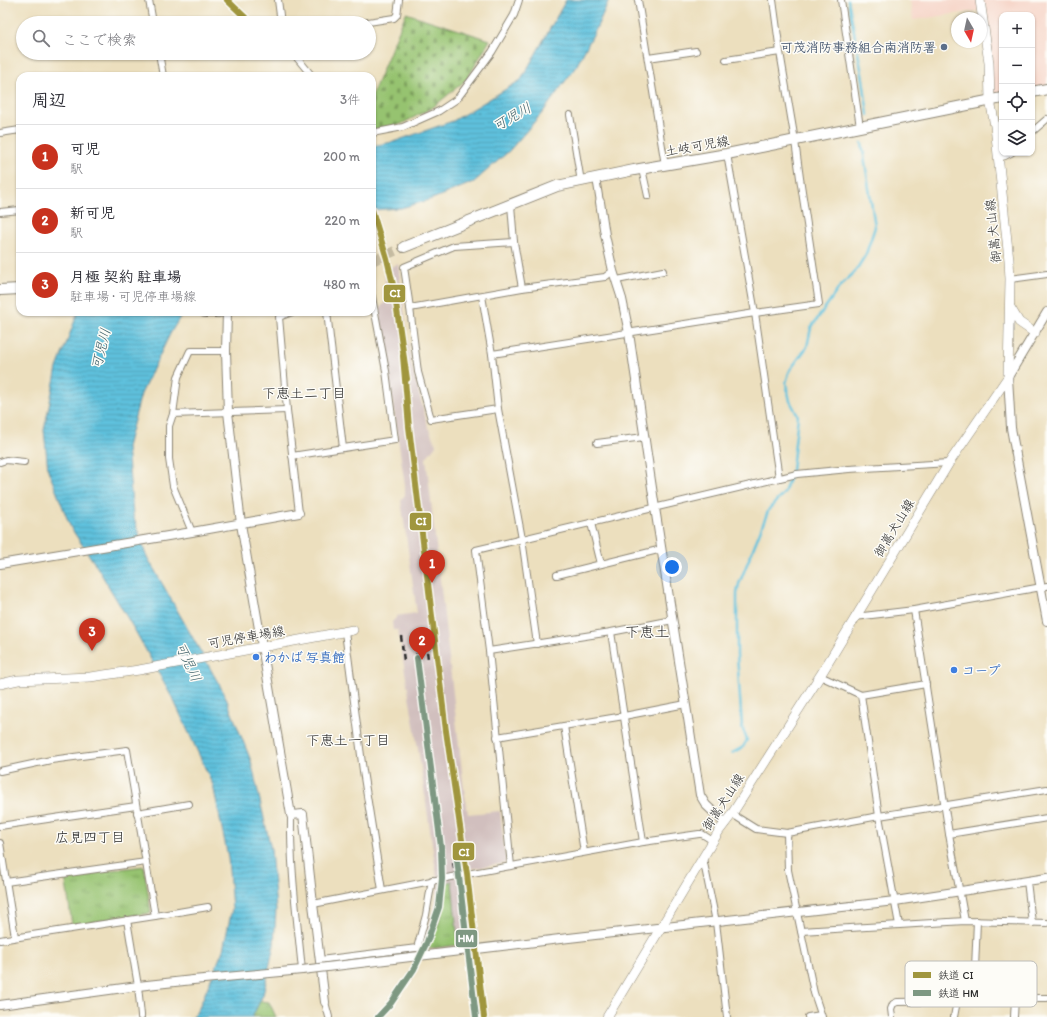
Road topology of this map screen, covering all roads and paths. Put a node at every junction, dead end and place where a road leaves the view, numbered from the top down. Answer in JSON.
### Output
{"nodes":[{"id":1,"x":149,"y":0,"type":"edge"},
{"id":2,"x":278,"y":0,"type":"edge"},
{"id":3,"x":399,"y":0,"type":"edge"},
{"id":4,"x":519,"y":0,"type":"edge"},
{"id":5,"x":638,"y":0,"type":"edge"},
{"id":6,"x":773,"y":0,"type":"edge"},
{"id":7,"x":840,"y":0,"type":"edge"},
{"id":8,"x":980,"y":0,"type":"edge"},
{"id":9,"x":152,"y":16,"type":"edge"},
{"id":10,"x":280,"y":16,"type":"edge"},
{"id":11,"x":376,"y":21,"type":"edge"},
{"id":12,"x":696,"y":51,"type":"dead end"},
{"id":13,"x":780,"y":52,"type":"junction"},
{"id":14,"x":648,"y":58,"type":"junction"},
{"id":15,"x":160,"y":60,"type":"edge"},
{"id":16,"x":299,"y":60,"type":"edge"},
{"id":17,"x":726,"y":60,"type":"dead end"},
{"id":18,"x":162,"y":72,"type":"edge"},
{"id":19,"x":309,"y":72,"type":"edge"},
{"id":20,"x":1047,"y":89,"type":"edge"},
{"id":21,"x":1035,"y":91,"type":"edge"},
{"id":22,"x":999,"y":98,"type":"edge"},
{"id":23,"x":990,"y":100,"type":"junction"},
{"id":24,"x":570,"y":115,"type":"dead end"},
{"id":25,"x":1047,"y":119,"type":"edge"},
{"id":26,"x":860,"y":127,"type":"junction"},
{"id":27,"x":1035,"y":129,"type":"edge"},
{"id":28,"x":16,"y":131,"type":"edge"},
{"id":29,"x":376,"y":132,"type":"edge"},
{"id":30,"x":0,"y":134,"type":"edge"},
{"id":31,"x":795,"y":141,"type":"junction"},
{"id":32,"x":727,"y":154,"type":"junction"},
{"id":33,"x":1005,"y":156,"type":"edge"},
{"id":34,"x":998,"y":158,"type":"junction"},
{"id":35,"x":665,"y":165,"type":"junction"},
{"id":36,"x":642,"y":169,"type":"junction"},
{"id":37,"x":596,"y":178,"type":"junction"},
{"id":38,"x":581,"y":182,"type":"junction"},
{"id":39,"x":648,"y":196,"type":"dead end"},
{"id":40,"x":600,"y":202,"type":"joint"},
{"id":41,"x":510,"y":205,"type":"junction"},
{"id":42,"x":16,"y":210,"type":"edge"},
{"id":43,"x":0,"y":212,"type":"edge"},
{"id":44,"x":514,"y":242,"type":"junction"},
{"id":45,"x":404,"y":247,"type":"tunnel mouth"},
{"id":46,"x":613,"y":271,"type":"junction"},
{"id":47,"x":663,"y":271,"type":"dead end"},
{"id":48,"x":1047,"y":274,"type":"edge"},
{"id":49,"x":1010,"y":279,"type":"junction"},
{"id":50,"x":616,"y":280,"type":"junction"},
{"id":51,"x":522,"y":288,"type":"junction"},
{"id":52,"x":16,"y":289,"type":"edge"},
{"id":53,"x":0,"y":290,"type":"edge"},
{"id":54,"x":482,"y":296,"type":"junction"},
{"id":55,"x":1010,"y":306,"type":"junction"},
{"id":56,"x":410,"y":308,"type":"junction"},
{"id":57,"x":1047,"y":312,"type":"edge"},
{"id":58,"x":755,"y":313,"type":"junction"},
{"id":59,"x":227,"y":316,"type":"edge"},
{"id":60,"x":282,"y":316,"type":"edge"},
{"id":61,"x":327,"y":316,"type":"edge"},
{"id":62,"x":376,"y":316,"type":"edge"},
{"id":63,"x":629,"y":332,"type":"junction"},
{"id":64,"x":1035,"y":332,"type":"junction"},
{"id":65,"x":226,"y":351,"type":"junction"},
{"id":66,"x":492,"y":354,"type":"junction"},
{"id":67,"x":1008,"y":377,"type":"junction"},
{"id":68,"x":498,"y":409,"type":"junction"},
{"id":69,"x":287,"y":410,"type":"junction"},
{"id":70,"x":228,"y":412,"type":"junction"},
{"id":71,"x":173,"y":414,"type":"junction"},
{"id":72,"x":644,"y":437,"type":"junction"},
{"id":73,"x":597,"y":443,"type":"dead end"},
{"id":74,"x":343,"y":448,"type":"junction"},
{"id":75,"x":292,"y":456,"type":"junction"},
{"id":76,"x":0,"y":462,"type":"edge"},
{"id":77,"x":24,"y":462,"type":"dead end"},
{"id":78,"x":949,"y":463,"type":"junction"},
{"id":79,"x":779,"y":478,"type":"junction"},
{"id":80,"x":655,"y":508,"type":"junction"},
{"id":81,"x":299,"y":513,"type":"joint"},
{"id":82,"x":591,"y":523,"type":"junction"},
{"id":83,"x":241,"y":524,"type":"junction"},
{"id":84,"x":192,"y":532,"type":"junction"},
{"id":85,"x":522,"y":539,"type":"junction"},
{"id":86,"x":662,"y":549,"type":"junction"},
{"id":87,"x":0,"y":564,"type":"edge"},
{"id":88,"x":601,"y":564,"type":"junction"},
{"id":89,"x":556,"y":575,"type":"dead end"},
{"id":90,"x":1044,"y":590,"type":"edge"},
{"id":91,"x":914,"y":610,"type":"junction"},
{"id":92,"x":855,"y":617,"type":"junction"},
{"id":93,"x":673,"y":620,"type":"junction"},
{"id":94,"x":1047,"y":620,"type":"edge"},
{"id":95,"x":349,"y":631,"type":"joint"},
{"id":96,"x":611,"y":632,"type":"junction"},
{"id":97,"x":537,"y":644,"type":"junction"},
{"id":98,"x":262,"y":647,"type":"junction"},
{"id":99,"x":489,"y":651,"type":"junction"},
{"id":100,"x":820,"y":676,"type":"junction"},
{"id":101,"x":0,"y":684,"type":"edge"},
{"id":102,"x":926,"y":684,"type":"junction"},
{"id":103,"x":861,"y":695,"type":"junction"},
{"id":104,"x":686,"y":704,"type":"junction"},
{"id":105,"x":624,"y":716,"type":"junction"},
{"id":106,"x":564,"y":726,"type":"junction"},
{"id":107,"x":497,"y":737,"type":"junction"},
{"id":108,"x":0,"y":770,"type":"edge"},
{"id":109,"x":1047,"y":789,"type":"edge"},
{"id":110,"x":189,"y":804,"type":"dead end"},
{"id":111,"x":945,"y":806,"type":"junction"},
{"id":112,"x":137,"y":810,"type":"junction"},
{"id":113,"x":732,"y":814,"type":"junction"},
{"id":114,"x":291,"y":815,"type":"junction"},
{"id":115,"x":879,"y":816,"type":"junction"},
{"id":116,"x":1047,"y":818,"type":"edge"},
{"id":117,"x":725,"y":823,"type":"junction"},
{"id":118,"x":0,"y":826,"type":"edge"},
{"id":119,"x":787,"y":833,"type":"junction"},
{"id":120,"x":949,"y":834,"type":"junction"},
{"id":121,"x":713,"y":841,"type":"junction"},
{"id":122,"x":643,"y":842,"type":"junction"},
{"id":123,"x":0,"y":843,"type":"edge"},
{"id":124,"x":584,"y":852,"type":"junction"},
{"id":125,"x":703,"y":858,"type":"junction"},
{"id":126,"x":146,"y":862,"type":"junction"},
{"id":127,"x":511,"y":866,"type":"junction"},
{"id":128,"x":1047,"y":878,"type":"edge"},
{"id":129,"x":432,"y":880,"type":"junction"},
{"id":130,"x":1027,"y":881,"type":"junction"},
{"id":131,"x":6,"y":882,"type":"junction"},
{"id":132,"x":382,"y":890,"type":"junction"},
{"id":133,"x":960,"y":891,"type":"junction"},
{"id":134,"x":895,"y":901,"type":"junction"},
{"id":135,"x":313,"y":904,"type":"junction"},
{"id":136,"x":208,"y":907,"type":"dead end"},
{"id":137,"x":796,"y":912,"type":"junction"},
{"id":138,"x":155,"y":916,"type":"junction"},
{"id":139,"x":127,"y":920,"type":"junction"},
{"id":140,"x":965,"y":921,"type":"junction"},
{"id":141,"x":977,"y":921,"type":"junction"},
{"id":142,"x":716,"y":922,"type":"junction"},
{"id":143,"x":1032,"y":923,"type":"junction"},
{"id":144,"x":1047,"y":923,"type":"edge"},
{"id":145,"x":899,"y":925,"type":"junction"},
{"id":146,"x":662,"y":927,"type":"junction"},
{"id":147,"x":801,"y":932,"type":"junction"},
{"id":148,"x":15,"y":937,"type":"junction"},
{"id":149,"x":0,"y":940,"type":"edge"},
{"id":150,"x":320,"y":960,"type":"junction"},
{"id":151,"x":975,"y":961,"type":"edge"},
{"id":152,"x":302,"y":970,"type":"junction"},
{"id":153,"x":138,"y":986,"type":"junction"},
{"id":154,"x":325,"y":1002,"type":"joint"},
{"id":155,"x":905,"y":1002,"type":"edge"},
{"id":156,"x":0,"y":1005,"type":"edge"},
{"id":157,"x":956,"y":1007,"type":"edge"},
{"id":158,"x":821,"y":1016,"type":"edge"},
{"id":159,"x":141,"y":1017,"type":"edge"},
{"id":160,"x":329,"y":1017,"type":"edge"},
{"id":161,"x":607,"y":1017,"type":"edge"},
{"id":162,"x":727,"y":1017,"type":"edge"},
{"id":163,"x":808,"y":1017,"type":"edge"},
{"id":164,"x":892,"y":1017,"type":"edge"},
{"id":165,"x":954,"y":1017,"type":"edge"}],
"edges":[{"from":1,"to":9,"type":"street"},
{"from":2,"to":10,"type":"street"},
{"from":3,"to":11,"type":"street"},
{"from":4,"to":29,"type":"street"},
{"from":5,"to":14,"type":"street"},
{"from":6,"to":13,"type":"street"},
{"from":7,"to":26,"type":"street"},
{"from":8,"to":23,"type":"main road","name":"御嵩犬山線"},
{"from":12,"to":14,"type":"street"},
{"from":13,"to":17,"type":"street"},
{"from":13,"to":31,"type":"street"},
{"from":14,"to":35,"type":"street"},
{"from":15,"to":18,"type":"street"},
{"from":16,"to":19,"type":"street"},
{"from":20,"to":21,"type":"main road"},
{"from":22,"to":23,"type":"main road","name":"土岐可児線"},
{"from":23,"to":26,"type":"main road","name":"土岐可児線"},
{"from":23,"to":34,"type":"main road","name":"御嵩犬山線"},
{"from":24,"to":38,"type":"street"},
{"from":25,"to":27,"type":"street"},
{"from":26,"to":31,"type":"main road","name":"土岐可児線"},
{"from":28,"to":30,"type":"street"},
{"from":31,"to":32,"type":"main road","name":"土岐可児線"},
{"from":31,"to":58,"type":"street"},
{"from":32,"to":35,"type":"main road","name":"土岐可児線"},
{"from":32,"to":58,"type":"street"},
{"from":33,"to":34,"type":"street"},
{"from":34,"to":49,"type":"main road","name":"御嵩犬山線"},
{"from":35,"to":36,"type":"main road","name":"土岐可児線"},
{"from":36,"to":37,"type":"main road","name":"土岐可児線"},
{"from":36,"to":39,"type":"street"},
{"from":37,"to":38,"type":"main road","name":"土岐可児線"},
{"from":37,"to":40,"type":"street"},
{"from":38,"to":41,"type":"main road","name":"土岐可児線"},
{"from":40,"to":46,"type":"street"},
{"from":41,"to":44,"type":"street"},
{"from":41,"to":45,"type":"main road","name":"土岐可児線"},
{"from":42,"to":43,"type":"street"},
{"from":44,"to":51,"type":"street"},
{"from":44,"to":56,"type":"street"},
{"from":46,"to":50,"type":"street"},
{"from":46,"to":51,"type":"street"},
{"from":47,"to":50,"type":"street"},
{"from":48,"to":49,"type":"street"},
{"from":49,"to":55,"type":"main road","name":"御嵩犬山線"},
{"from":50,"to":63,"type":"street"},
{"from":51,"to":54,"type":"street"},
{"from":52,"to":53,"type":"main road"},
{"from":54,"to":56,"type":"street"},
{"from":54,"to":66,"type":"street"},
{"from":55,"to":64,"type":"main road"},
{"from":55,"to":67,"type":"main road","name":"御嵩犬山線"},
{"from":56,"to":68,"type":"street"},
{"from":57,"to":64,"type":"street"},
{"from":58,"to":63,"type":"street"},
{"from":58,"to":79,"type":"street"},
{"from":59,"to":65,"type":"street"},
{"from":60,"to":69,"type":"street"},
{"from":61,"to":74,"type":"street"},
{"from":62,"to":74,"type":"street"},
{"from":63,"to":66,"type":"street"},
{"from":63,"to":72,"type":"street"},
{"from":64,"to":67,"type":"street"},
{"from":65,"to":70,"type":"street"},
{"from":65,"to":71,"type":"street"},
{"from":66,"to":68,"type":"street"},
{"from":67,"to":78,"type":"main road","name":"御嵩犬山線"},
{"from":67,"to":90,"type":"street"},
{"from":68,"to":85,"type":"street"},
{"from":69,"to":70,"type":"street"},
{"from":69,"to":75,"type":"street"},
{"from":70,"to":71,"type":"street"},
{"from":70,"to":83,"type":"street"},
{"from":71,"to":84,"type":"street"},
{"from":72,"to":73,"type":"street"},
{"from":72,"to":80,"type":"street"},
{"from":74,"to":75,"type":"street"},
{"from":75,"to":81,"type":"street"},
{"from":76,"to":77,"type":"street"},
{"from":78,"to":79,"type":"street"},
{"from":78,"to":92,"type":"main road","name":"御嵩犬山線"},
{"from":79,"to":80,"type":"street"},
{"from":80,"to":82,"type":"street"},
{"from":80,"to":86,"type":"street"},
{"from":81,"to":83,"type":"street"},
{"from":82,"to":85,"type":"street"},
{"from":82,"to":88,"type":"street"},
{"from":83,"to":84,"type":"street"},
{"from":83,"to":98,"type":"street"},
{"from":84,"to":87,"type":"street"},
{"from":85,"to":97,"type":"street"},
{"from":85,"to":99,"type":"street"},
{"from":86,"to":88,"type":"street"},
{"from":86,"to":93,"type":"street"},
{"from":88,"to":89,"type":"street"},
{"from":90,"to":91,"type":"street"},
{"from":90,"to":94,"type":"street"},
{"from":91,"to":92,"type":"street"},
{"from":91,"to":102,"type":"street"},
{"from":92,"to":100,"type":"main road","name":"御嵩犬山線"},
{"from":93,"to":96,"type":"street"},
{"from":93,"to":104,"type":"street"},
{"from":95,"to":98,"type":"main road","name":"可児停車場線"},
{"from":95,"to":132,"type":"street"},
{"from":96,"to":97,"type":"street"},
{"from":96,"to":105,"type":"street"},
{"from":97,"to":99,"type":"street"},
{"from":98,"to":101,"type":"main road","name":"可児停車場線"},
{"from":98,"to":114,"type":"street"},
{"from":99,"to":107,"type":"street"},
{"from":100,"to":103,"type":"street"},
{"from":100,"to":113,"type":"main road","name":"御嵩犬山線"},
{"from":102,"to":103,"type":"street"},
{"from":102,"to":111,"type":"street"},
{"from":103,"to":115,"type":"street"},
{"from":104,"to":105,"type":"street"},
{"from":104,"to":117,"type":"street"},
{"from":105,"to":106,"type":"street"},
{"from":105,"to":122,"type":"street"},
{"from":106,"to":107,"type":"street"},
{"from":106,"to":124,"type":"street"},
{"from":107,"to":127,"type":"street"},
{"from":108,"to":112,"type":"street"},
{"from":109,"to":111,"type":"street"},
{"from":110,"to":112,"type":"street"},
{"from":111,"to":115,"type":"street"},
{"from":111,"to":120,"type":"street"},
{"from":112,"to":118,"type":"street"},
{"from":112,"to":126,"type":"street"},
{"from":113,"to":117,"type":"main road","name":"御嵩犬山線"},
{"from":113,"to":119,"type":"street"},
{"from":114,"to":135,"type":"street"},
{"from":114,"to":152,"type":"street"},
{"from":115,"to":119,"type":"street"},
{"from":115,"to":134,"type":"street"},
{"from":116,"to":120,"type":"street"},
{"from":117,"to":121,"type":"main road","name":"御嵩犬山線"},
{"from":119,"to":137,"type":"street"},
{"from":120,"to":133,"type":"street"},
{"from":121,"to":122,"type":"street"},
{"from":121,"to":125,"type":"main road","name":"御嵩犬山線"},
{"from":122,"to":124,"type":"street"},
{"from":123,"to":131,"type":"street"},
{"from":124,"to":127,"type":"street"},
{"from":125,"to":142,"type":"street"},
{"from":125,"to":146,"type":"main road","name":"御嵩犬山線"},
{"from":126,"to":131,"type":"street"},
{"from":126,"to":138,"type":"street"},
{"from":127,"to":129,"type":"street"},
{"from":128,"to":130,"type":"street"},
{"from":129,"to":132,"type":"street"},
{"from":129,"to":150,"type":"street"},
{"from":130,"to":133,"type":"street"},
{"from":130,"to":143,"type":"street"},
{"from":131,"to":148,"type":"street"},
{"from":132,"to":135,"type":"street"},
{"from":133,"to":134,"type":"street"},
{"from":133,"to":140,"type":"street"},
{"from":134,"to":137,"type":"street"},
{"from":134,"to":145,"type":"street"},
{"from":135,"to":150,"type":"street"},
{"from":136,"to":138,"type":"street"},
{"from":137,"to":142,"type":"street"},
{"from":137,"to":147,"type":"street"},
{"from":138,"to":139,"type":"street"},
{"from":139,"to":148,"type":"street"},
{"from":139,"to":153,"type":"street"},
{"from":140,"to":141,"type":"street"},
{"from":140,"to":145,"type":"street"},
{"from":141,"to":143,"type":"street"},
{"from":141,"to":151,"type":"street"},
{"from":142,"to":146,"type":"street"},
{"from":142,"to":162,"type":"street"},
{"from":143,"to":144,"type":"street"},
{"from":145,"to":147,"type":"street"},
{"from":146,"to":152,"type":"street","bridge":true},
{"from":146,"to":161,"type":"main road","name":"御嵩犬山線"},
{"from":147,"to":158,"type":"street"},
{"from":148,"to":149,"type":"street"},
{"from":150,"to":154,"type":"street"},
{"from":152,"to":153,"type":"street"},
{"from":153,"to":156,"type":"street"},
{"from":153,"to":159,"type":"street"},
{"from":154,"to":160,"type":"street"},
{"from":155,"to":164,"type":"street"},
{"from":157,"to":165,"type":"street"},
{"from":158,"to":163,"type":"street"}]}
